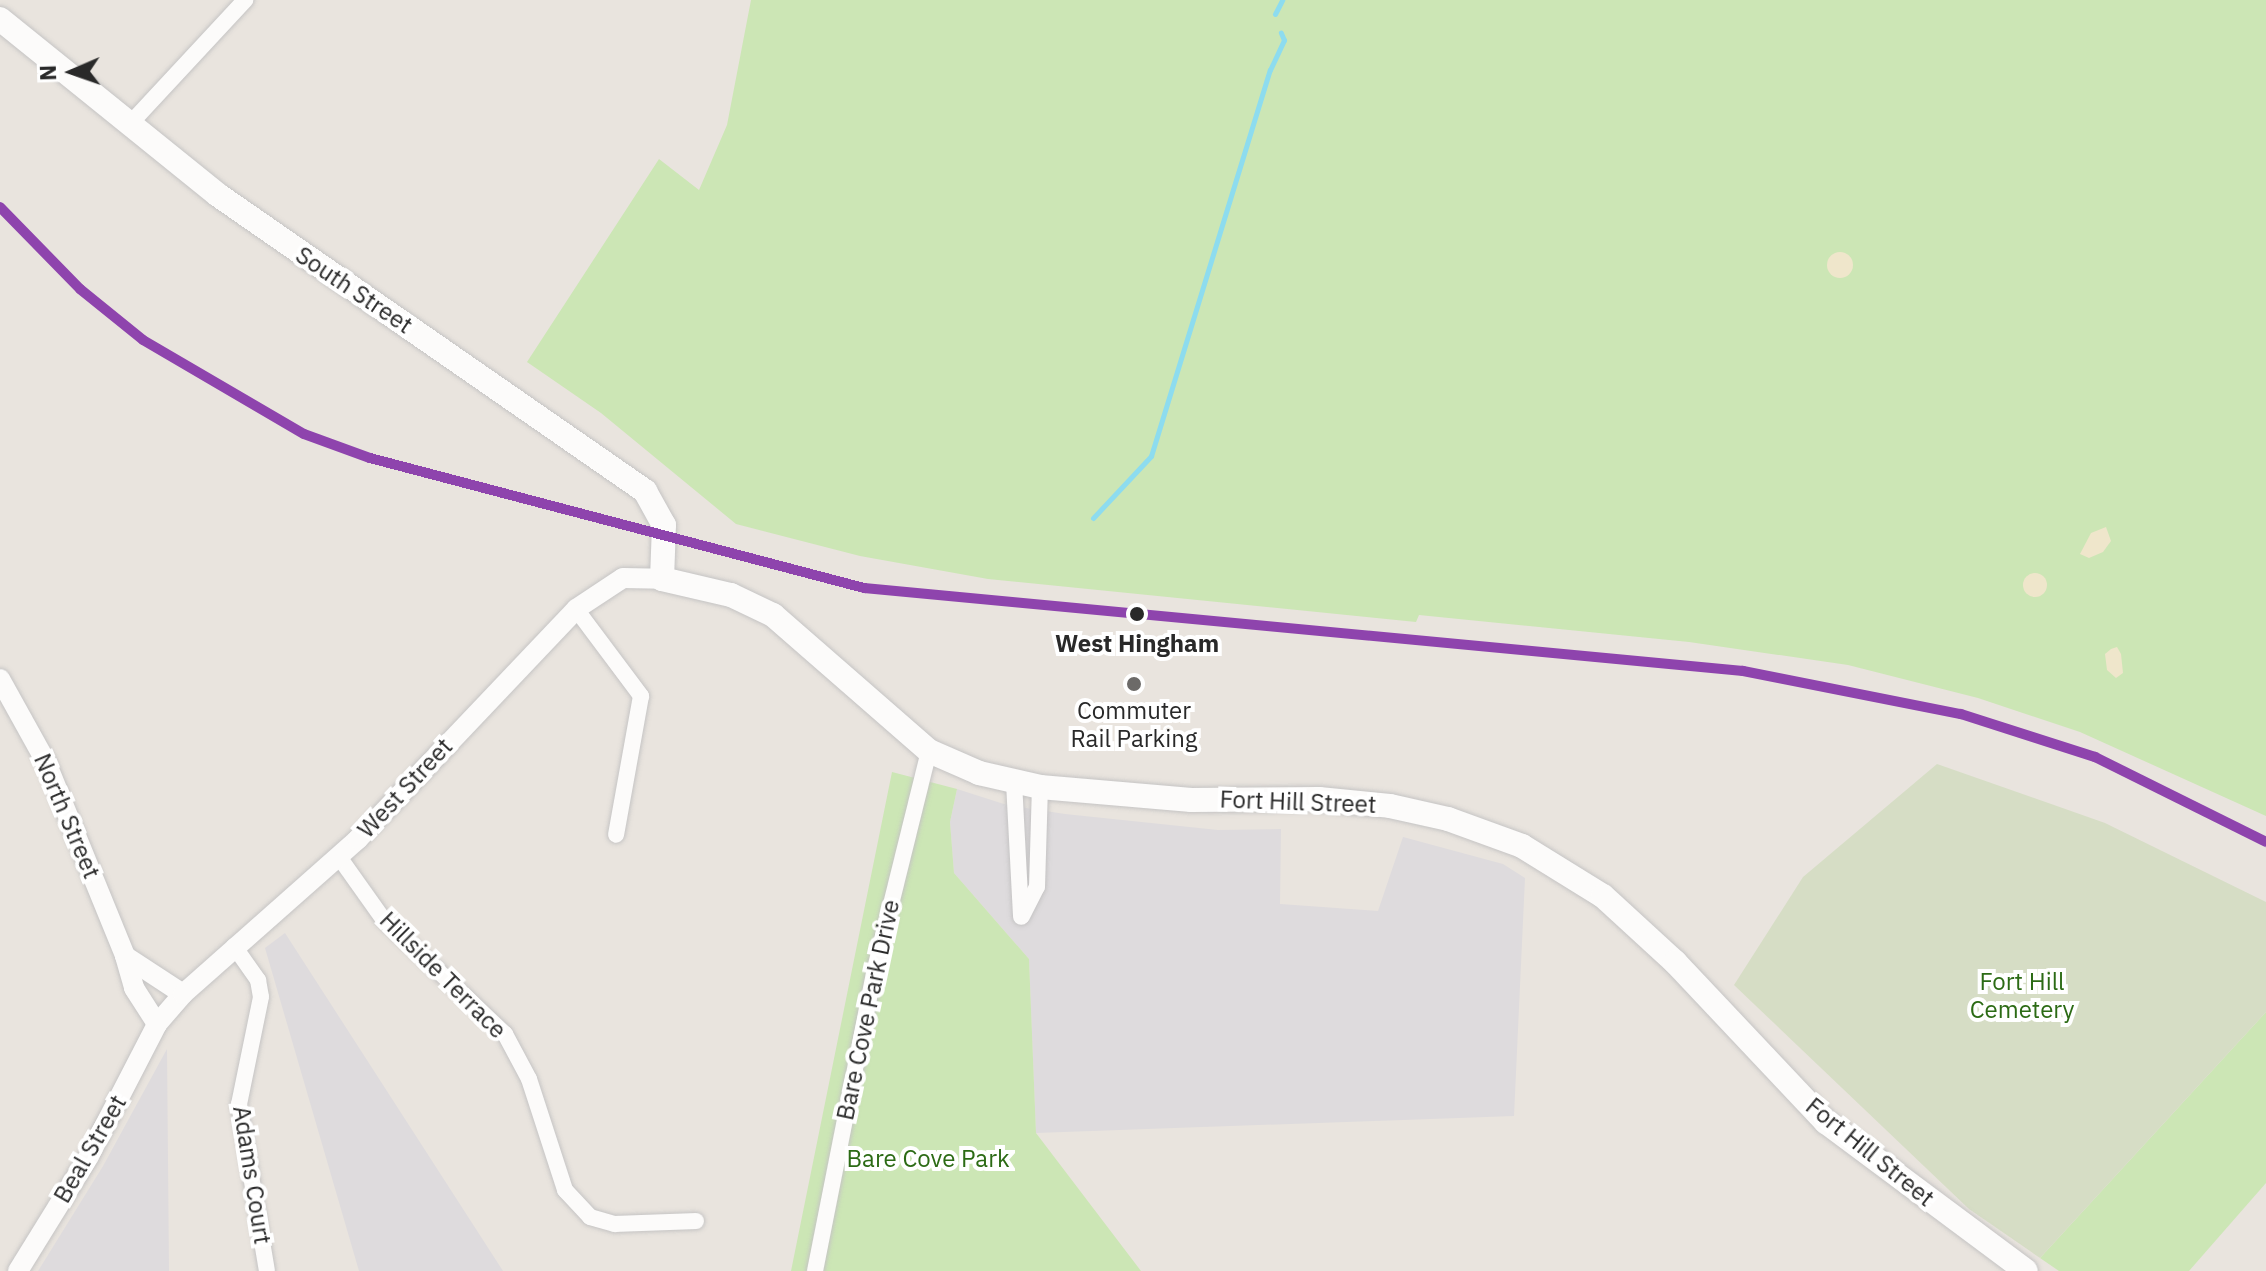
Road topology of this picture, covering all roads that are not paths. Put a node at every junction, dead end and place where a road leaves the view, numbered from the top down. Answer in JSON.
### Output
{"nodes":[{"id":1,"x":245,"y":0,"type":"edge"},
{"id":2,"x":0,"y":19,"type":"edge"},
{"id":3,"x":129,"y":125,"type":"junction"},
{"id":4,"x":662,"y":579,"type":"junction"},
{"id":5,"x":576,"y":609,"type":"junction"},
{"id":6,"x":0,"y":679,"type":"edge"},
{"id":7,"x":929,"y":751,"type":"junction"},
{"id":8,"x":1014,"y":782,"type":"junction"},
{"id":9,"x":1040,"y":787,"type":"junction"},
{"id":10,"x":616,"y":835,"type":"dead end"},
{"id":11,"x":339,"y":857,"type":"junction"},
{"id":12,"x":234,"y":946,"type":"junction"},
{"id":13,"x":125,"y":956,"type":"junction"},
{"id":14,"x":183,"y":994,"type":"junction"},
{"id":15,"x":157,"y":1024,"type":"junction"},
{"id":16,"x":696,"y":1221,"type":"dead end"},
{"id":17,"x":18,"y":1271,"type":"edge"},
{"id":18,"x":267,"y":1271,"type":"edge"},
{"id":19,"x":815,"y":1271,"type":"edge"},
{"id":20,"x":2026,"y":1271,"type":"edge"}],
"edges":[{"from":1,"to":3,"type":"street"},
{"from":2,"to":3,"type":"main road","name":"South Street"},
{"from":3,"to":4,"type":"main road","name":"South Street"},
{"from":4,"to":5,"type":"street","name":"West Street"},
{"from":4,"to":7,"type":"main road","name":"Fort Hill Street"},
{"from":5,"to":10,"type":"street"},
{"from":5,"to":11,"type":"street","name":"West Street"},
{"from":6,"to":13,"type":"street","name":"North Street"},
{"from":7,"to":8,"type":"main road","name":"Fort Hill Street"},
{"from":7,"to":19,"type":"street","name":"Bare Cove Park Drive"},
{"from":8,"to":9,"type":"main road","name":"Fort Hill Street"},
{"from":8,"to":9,"type":"street"},
{"from":9,"to":20,"type":"main road","name":"Fort Hill Street"},
{"from":11,"to":12,"type":"street","name":"West Street"},
{"from":11,"to":16,"type":"street","name":"Hillside Terrace"},
{"from":12,"to":14,"type":"street","name":"West Street"},
{"from":12,"to":18,"type":"street","name":"Adams Court"},
{"from":13,"to":14,"type":"street"},
{"from":13,"to":15,"type":"street","name":"North Street"},
{"from":14,"to":15,"type":"street","name":"West Street"},
{"from":15,"to":17,"type":"street","name":"Beal Street"}]}
